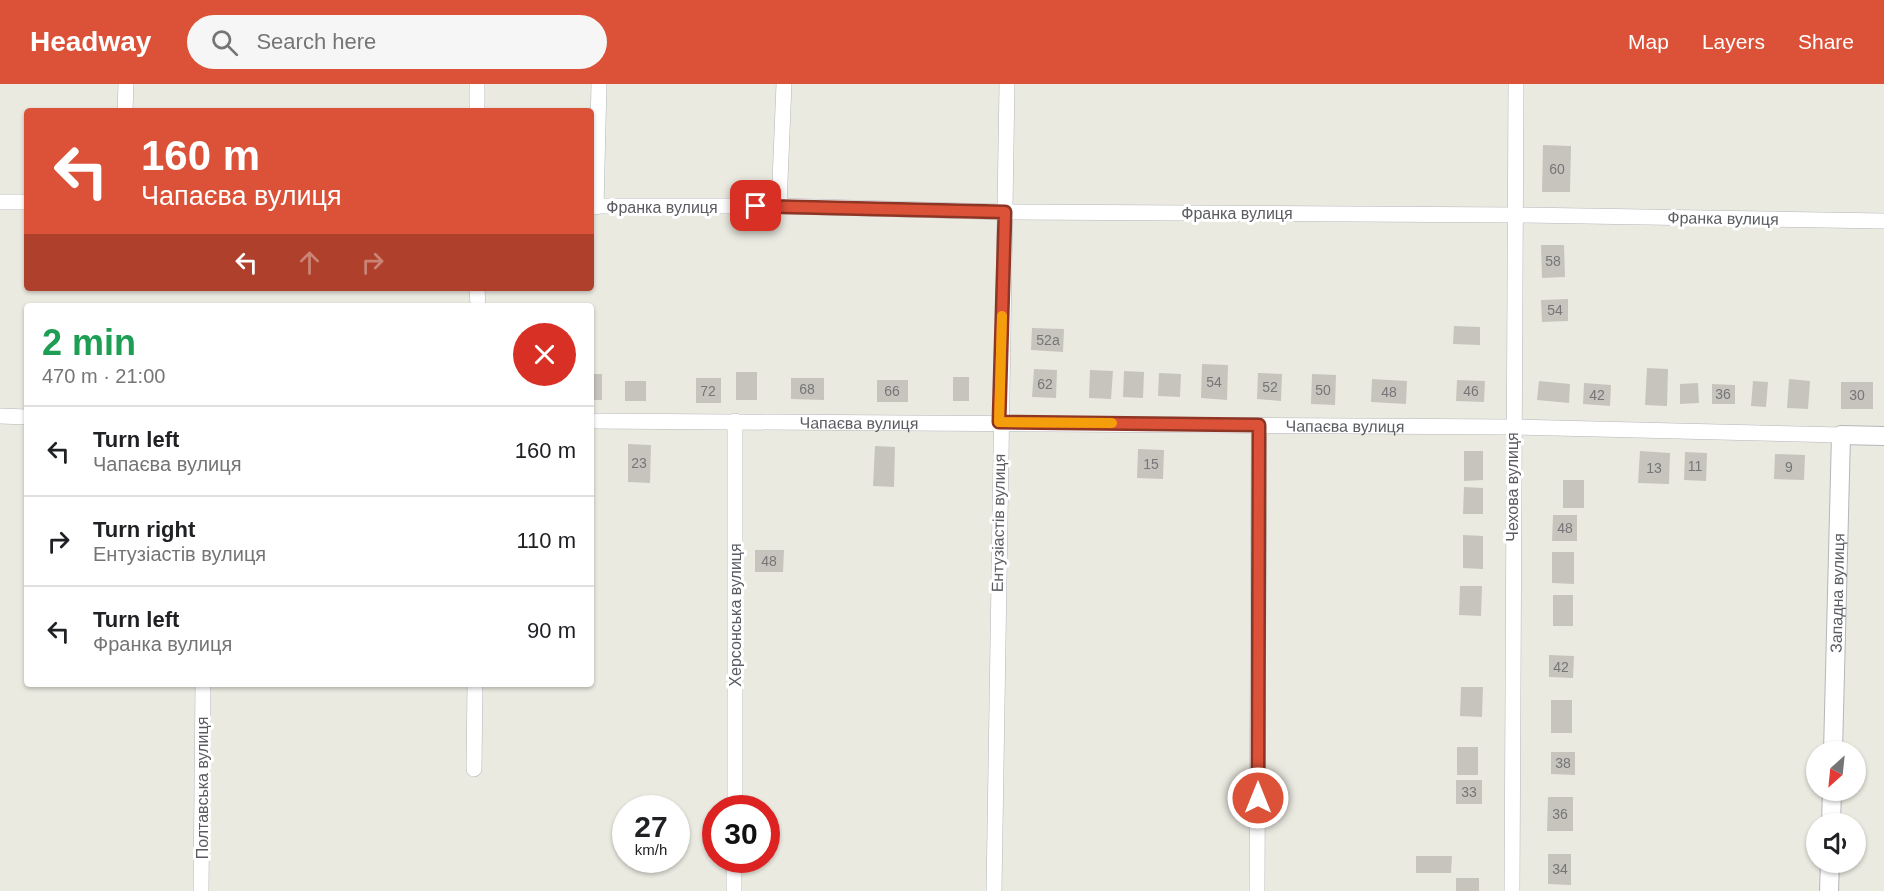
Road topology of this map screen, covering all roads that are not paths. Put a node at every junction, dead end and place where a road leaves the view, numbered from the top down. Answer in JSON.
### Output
{"nodes":[{"id":1,"x":126,"y":84,"type":"edge"},
{"id":2,"x":477,"y":84,"type":"edge"},
{"id":3,"x":599,"y":84,"type":"edge"},
{"id":4,"x":784,"y":84,"type":"edge"},
{"id":5,"x":1007,"y":84,"type":"edge"},
{"id":6,"x":1516,"y":84,"type":"edge"},
{"id":7,"x":125,"y":108,"type":"edge"},
{"id":8,"x":477,"y":108,"type":"edge"},
{"id":9,"x":594,"y":186,"type":"edge"},
{"id":10,"x":0,"y":202,"type":"edge"},
{"id":11,"x":24,"y":202,"type":"edge"},
{"id":12,"x":594,"y":206,"type":"edge"},
{"id":13,"x":779,"y":206,"type":"junction"},
{"id":14,"x":1005,"y":212,"type":"junction"},
{"id":15,"x":1517,"y":214,"type":"junction"},
{"id":16,"x":1884,"y":221,"type":"edge"},
{"id":17,"x":0,"y":416,"type":"edge"},
{"id":18,"x":24,"y":417,"type":"edge"},
{"id":19,"x":594,"y":421,"type":"edge"},
{"id":20,"x":735,"y":421,"type":"junction"},
{"id":21,"x":999,"y":422,"type":"junction"},
{"id":22,"x":1259,"y":425,"type":"junction"},
{"id":23,"x":1512,"y":427,"type":"junction"},
{"id":24,"x":1841,"y":435,"type":"junction"},
{"id":25,"x":1884,"y":436,"type":"edge"},
{"id":26,"x":203,"y":687,"type":"edge"},
{"id":27,"x":475,"y":687,"type":"edge"},
{"id":28,"x":1833,"y":741,"type":"edge"},
{"id":29,"x":474,"y":769,"type":"dead end"},
{"id":30,"x":735,"y":795,"type":"edge"},
{"id":31,"x":734,"y":873,"type":"edge"},
{"id":32,"x":1830,"y":873,"type":"edge"},
{"id":33,"x":201,"y":891,"type":"edge"},
{"id":34,"x":734,"y":891,"type":"edge"},
{"id":35,"x":994,"y":891,"type":"edge"},
{"id":36,"x":1257,"y":891,"type":"edge"},
{"id":37,"x":1512,"y":891,"type":"edge"},
{"id":38,"x":1829,"y":891,"type":"edge"}],
"edges":[{"from":1,"to":7,"type":"street"},
{"from":2,"to":8,"type":"street"},
{"from":3,"to":9,"type":"street"},
{"from":4,"to":13,"type":"street"},
{"from":5,"to":14,"type":"street","name":"Ентузіастів вулиця"},
{"from":6,"to":15,"type":"street","name":"Чехова вулиця"},
{"from":10,"to":11,"type":"street"},
{"from":12,"to":13,"type":"street","name":"Франка вулиця"},
{"from":13,"to":14,"type":"street","name":"Франка вулиця"},
{"from":14,"to":15,"type":"street","name":"Франка вулиця"},
{"from":14,"to":21,"type":"street","name":"Ентузіастів вулиця"},
{"from":15,"to":16,"type":"street","name":"Франка вулиця"},
{"from":15,"to":23,"type":"street","name":"Чехова вулиця"},
{"from":17,"to":18,"type":"street"},
{"from":19,"to":20,"type":"street","name":"Чапаєва вулиця"},
{"from":20,"to":21,"type":"street","name":"Чапаєва вулиця"},
{"from":20,"to":30,"type":"street","name":"Херсонська вулиця"},
{"from":21,"to":22,"type":"street","name":"Чапаєва вулиця"},
{"from":21,"to":35,"type":"street","name":"Ентузіастів вулиця"},
{"from":22,"to":23,"type":"street","name":"Чапаєва вулиця"},
{"from":22,"to":36,"type":"street"},
{"from":23,"to":24,"type":"street","name":"Чапаєва вулиця"},
{"from":23,"to":37,"type":"street","name":"Чехова вулиця"},
{"from":24,"to":25,"type":"street","name":"Чапаєва вулиця"},
{"from":24,"to":28,"type":"street","name":"Западна вулиця"},
{"from":26,"to":33,"type":"street","name":"Полтавська вулиця"},
{"from":27,"to":29,"type":"street"},
{"from":31,"to":34,"type":"street"},
{"from":32,"to":38,"type":"street"}]}
